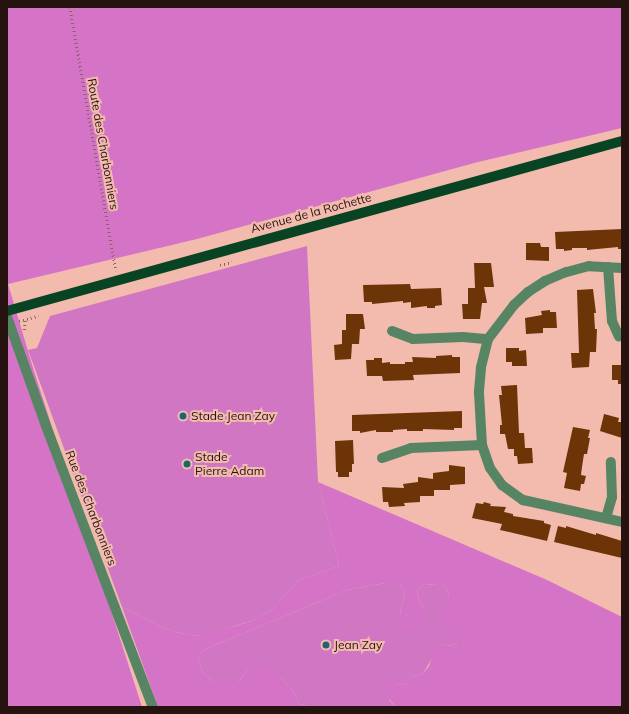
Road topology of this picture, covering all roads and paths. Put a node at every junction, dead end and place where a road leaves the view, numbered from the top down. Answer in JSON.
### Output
{"nodes":[{"id":1,"x":70,"y":7,"type":"edge"},
{"id":2,"x":622,"y":141,"type":"edge"},
{"id":3,"x":608,"y":267,"type":"junction"},
{"id":4,"x":622,"y":268,"type":"edge"},
{"id":5,"x":117,"y":277,"type":"dead end"},
{"id":6,"x":7,"y":311,"type":"edge"},
{"id":7,"x":7,"y":317,"type":"edge"},
{"id":8,"x":392,"y":331,"type":"dead end"},
{"id":9,"x":619,"y":337,"type":"dead end"},
{"id":10,"x":488,"y":339,"type":"junction"},
{"id":11,"x":482,"y":445,"type":"junction"},
{"id":12,"x":382,"y":458,"type":"dead end"},
{"id":13,"x":611,"y":462,"type":"dead end"},
{"id":14,"x":606,"y":518,"type":"junction"},
{"id":15,"x":622,"y":522,"type":"edge"},
{"id":16,"x":153,"y":707,"type":"edge"}],
"edges":[{"from":1,"to":5,"type":"path","name":"Route des Charbonniers"},
{"from":2,"to":6,"type":"main road","name":"Avenue de la Rochette"},
{"from":3,"to":4,"type":"street"},
{"from":3,"to":9,"type":"street"},
{"from":3,"to":10,"type":"street"},
{"from":7,"to":16,"type":"street","name":"Rue des Charbonniers"},
{"from":8,"to":10,"type":"street"},
{"from":10,"to":11,"type":"street"},
{"from":11,"to":12,"type":"street"},
{"from":11,"to":14,"type":"street"},
{"from":13,"to":14,"type":"street"},
{"from":14,"to":15,"type":"street"}]}
